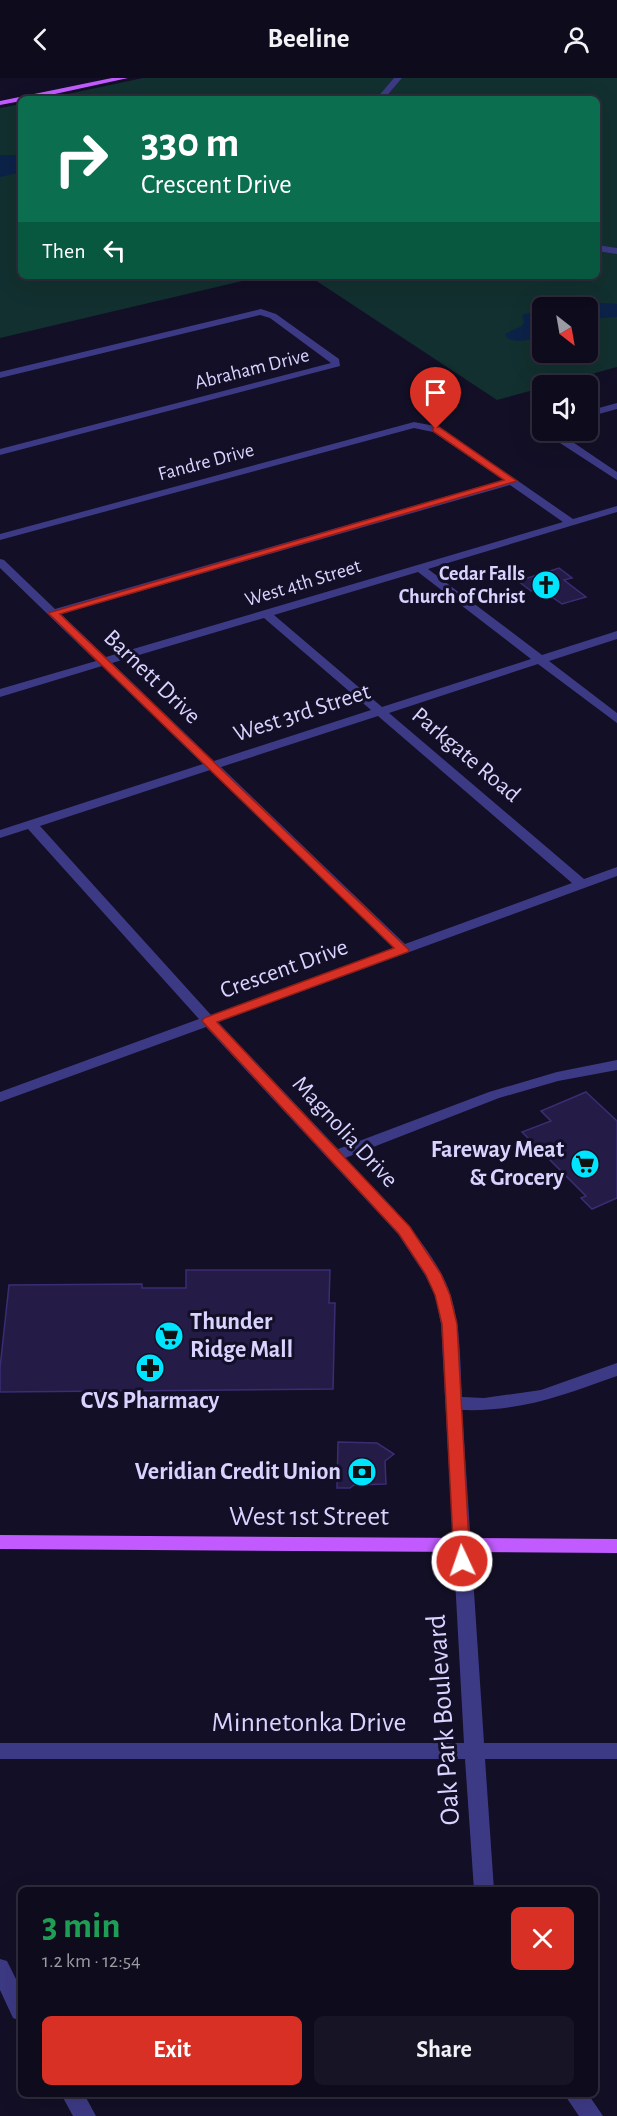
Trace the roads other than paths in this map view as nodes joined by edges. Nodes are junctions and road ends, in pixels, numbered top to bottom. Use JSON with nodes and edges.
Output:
{"nodes":[{"id":1,"x":124,"y":78,"type":"edge"},
{"id":2,"x":398,"y":78,"type":"edge"},
{"id":3,"x":35,"y":96,"type":"edge"},
{"id":4,"x":383,"y":96,"type":"edge"},
{"id":5,"x":18,"y":99,"type":"edge"},
{"id":6,"x":0,"y":103,"type":"edge"},
{"id":7,"x":600,"y":248,"type":"edge"},
{"id":8,"x":617,"y":251,"type":"edge"},
{"id":9,"x":0,"y":375,"type":"edge"},
{"id":10,"x":617,"y":406,"type":"edge"},
{"id":11,"x":598,"y":411,"type":"edge"},
{"id":12,"x":563,"y":441,"type":"edge"},
{"id":13,"x":0,"y":452,"type":"edge"},
{"id":14,"x":617,"y":477,"type":"edge"},
{"id":15,"x":512,"y":481,"type":"junction"},
{"id":16,"x":617,"y":509,"type":"edge"},
{"id":17,"x":572,"y":523,"type":"junction"},
{"id":18,"x":0,"y":537,"type":"edge"},
{"id":19,"x":0,"y":562,"type":"edge"},
{"id":20,"x":420,"y":568,"type":"junction"},
{"id":21,"x":53,"y":613,"type":"junction"},
{"id":22,"x":266,"y":614,"type":"junction"},
{"id":23,"x":617,"y":635,"type":"edge"},
{"id":24,"x":540,"y":660,"type":"junction"},
{"id":25,"x":104,"y":662,"type":"junction"},
{"id":26,"x":0,"y":693,"type":"edge"},
{"id":27,"x":380,"y":711,"type":"junction"},
{"id":28,"x":617,"y":719,"type":"edge"},
{"id":29,"x":212,"y":766,"type":"junction"},
{"id":30,"x":31,"y":824,"type":"junction"},
{"id":31,"x":0,"y":834,"type":"edge"},
{"id":32,"x":617,"y":871,"type":"edge"},
{"id":33,"x":582,"y":884,"type":"junction"},
{"id":34,"x":403,"y":950,"type":"junction"},
{"id":35,"x":208,"y":1021,"type":"junction"},
{"id":36,"x":617,"y":1065,"type":"edge"},
{"id":37,"x":2,"y":1094,"type":"edge"},
{"id":38,"x":335,"y":1156,"type":"junction"},
{"id":39,"x":617,"y":1369,"type":"edge"},
{"id":40,"x":454,"y":1403,"type":"junction"},
{"id":41,"x":0,"y":1542,"type":"edge"},
{"id":42,"x":461,"y":1545,"type":"junction"},
{"id":43,"x":617,"y":1545,"type":"edge"},
{"id":44,"x":0,"y":1751,"type":"edge"},
{"id":45,"x":475,"y":1751,"type":"junction"},
{"id":46,"x":617,"y":1751,"type":"edge"},
{"id":47,"x":484,"y":1887,"type":"edge"},
{"id":48,"x":0,"y":1968,"type":"edge"},
{"id":49,"x":18,"y":2005,"type":"edge"},
{"id":50,"x":74,"y":2097,"type":"edge"},
{"id":51,"x":577,"y":2097,"type":"edge"},
{"id":52,"x":85,"y":2116,"type":"edge"},
{"id":53,"x":592,"y":2116,"type":"edge"}],
"edges":[{"from":1,"to":3,"type":"main road"},
{"from":2,"to":4,"type":"street"},
{"from":5,"to":6,"type":"main road"},
{"from":7,"to":8,"type":"street"},
{"from":9,"to":13,"type":"street","name":"Abraham Drive"},
{"from":10,"to":11,"type":"street"},
{"from":12,"to":14,"type":"street"},
{"from":15,"to":17,"type":"street"},
{"from":15,"to":18,"type":"street","name":"Fandre Drive"},
{"from":15,"to":21,"type":"street"},
{"from":16,"to":17,"type":"street","name":"West 4th Street"},
{"from":17,"to":20,"type":"street","name":"West 4th Street"},
{"from":19,"to":21,"type":"street","name":"Barnett Drive"},
{"from":20,"to":22,"type":"street","name":"West 4th Street"},
{"from":20,"to":24,"type":"street"},
{"from":21,"to":25,"type":"street","name":"Barnett Drive"},
{"from":22,"to":25,"type":"street","name":"West 4th Street"},
{"from":22,"to":27,"type":"street","name":"Parkgate Road"},
{"from":23,"to":24,"type":"street","name":"West 3rd Street"},
{"from":24,"to":27,"type":"street","name":"West 3rd Street"},
{"from":24,"to":28,"type":"street"},
{"from":25,"to":26,"type":"street","name":"West 4th Street"},
{"from":25,"to":29,"type":"street","name":"Barnett Drive"},
{"from":27,"to":29,"type":"street","name":"West 3rd Street"},
{"from":27,"to":33,"type":"street","name":"Parkgate Road"},
{"from":29,"to":30,"type":"street","name":"West 3rd Street"},
{"from":29,"to":34,"type":"street","name":"Barnett Drive"},
{"from":30,"to":31,"type":"street","name":"West 3rd Street"},
{"from":30,"to":35,"type":"street","name":"Magnolia Drive"},
{"from":32,"to":33,"type":"street","name":"Crescent Drive"},
{"from":33,"to":34,"type":"street","name":"Crescent Drive"},
{"from":34,"to":35,"type":"street","name":"Crescent Drive"},
{"from":35,"to":37,"type":"street","name":"Crescent Drive"},
{"from":35,"to":38,"type":"street","name":"Magnolia Drive"},
{"from":36,"to":38,"type":"street"},
{"from":38,"to":40,"type":"street","name":"Magnolia Drive"},
{"from":39,"to":40,"type":"street"},
{"from":40,"to":42,"type":"street","name":"Magnolia Drive"},
{"from":41,"to":42,"type":"main road","name":"West 1st Street"},
{"from":42,"to":43,"type":"main road","name":"West 1st Street"},
{"from":42,"to":45,"type":"street","name":"Oak Park Boulevard"},
{"from":44,"to":45,"type":"street","name":"Minnetonka Drive"},
{"from":45,"to":46,"type":"street","name":"Minnetonka Drive"},
{"from":45,"to":47,"type":"street","name":"Oak Park Boulevard"},
{"from":48,"to":49,"type":"street"},
{"from":50,"to":52,"type":"street"},
{"from":51,"to":53,"type":"street"}]}
